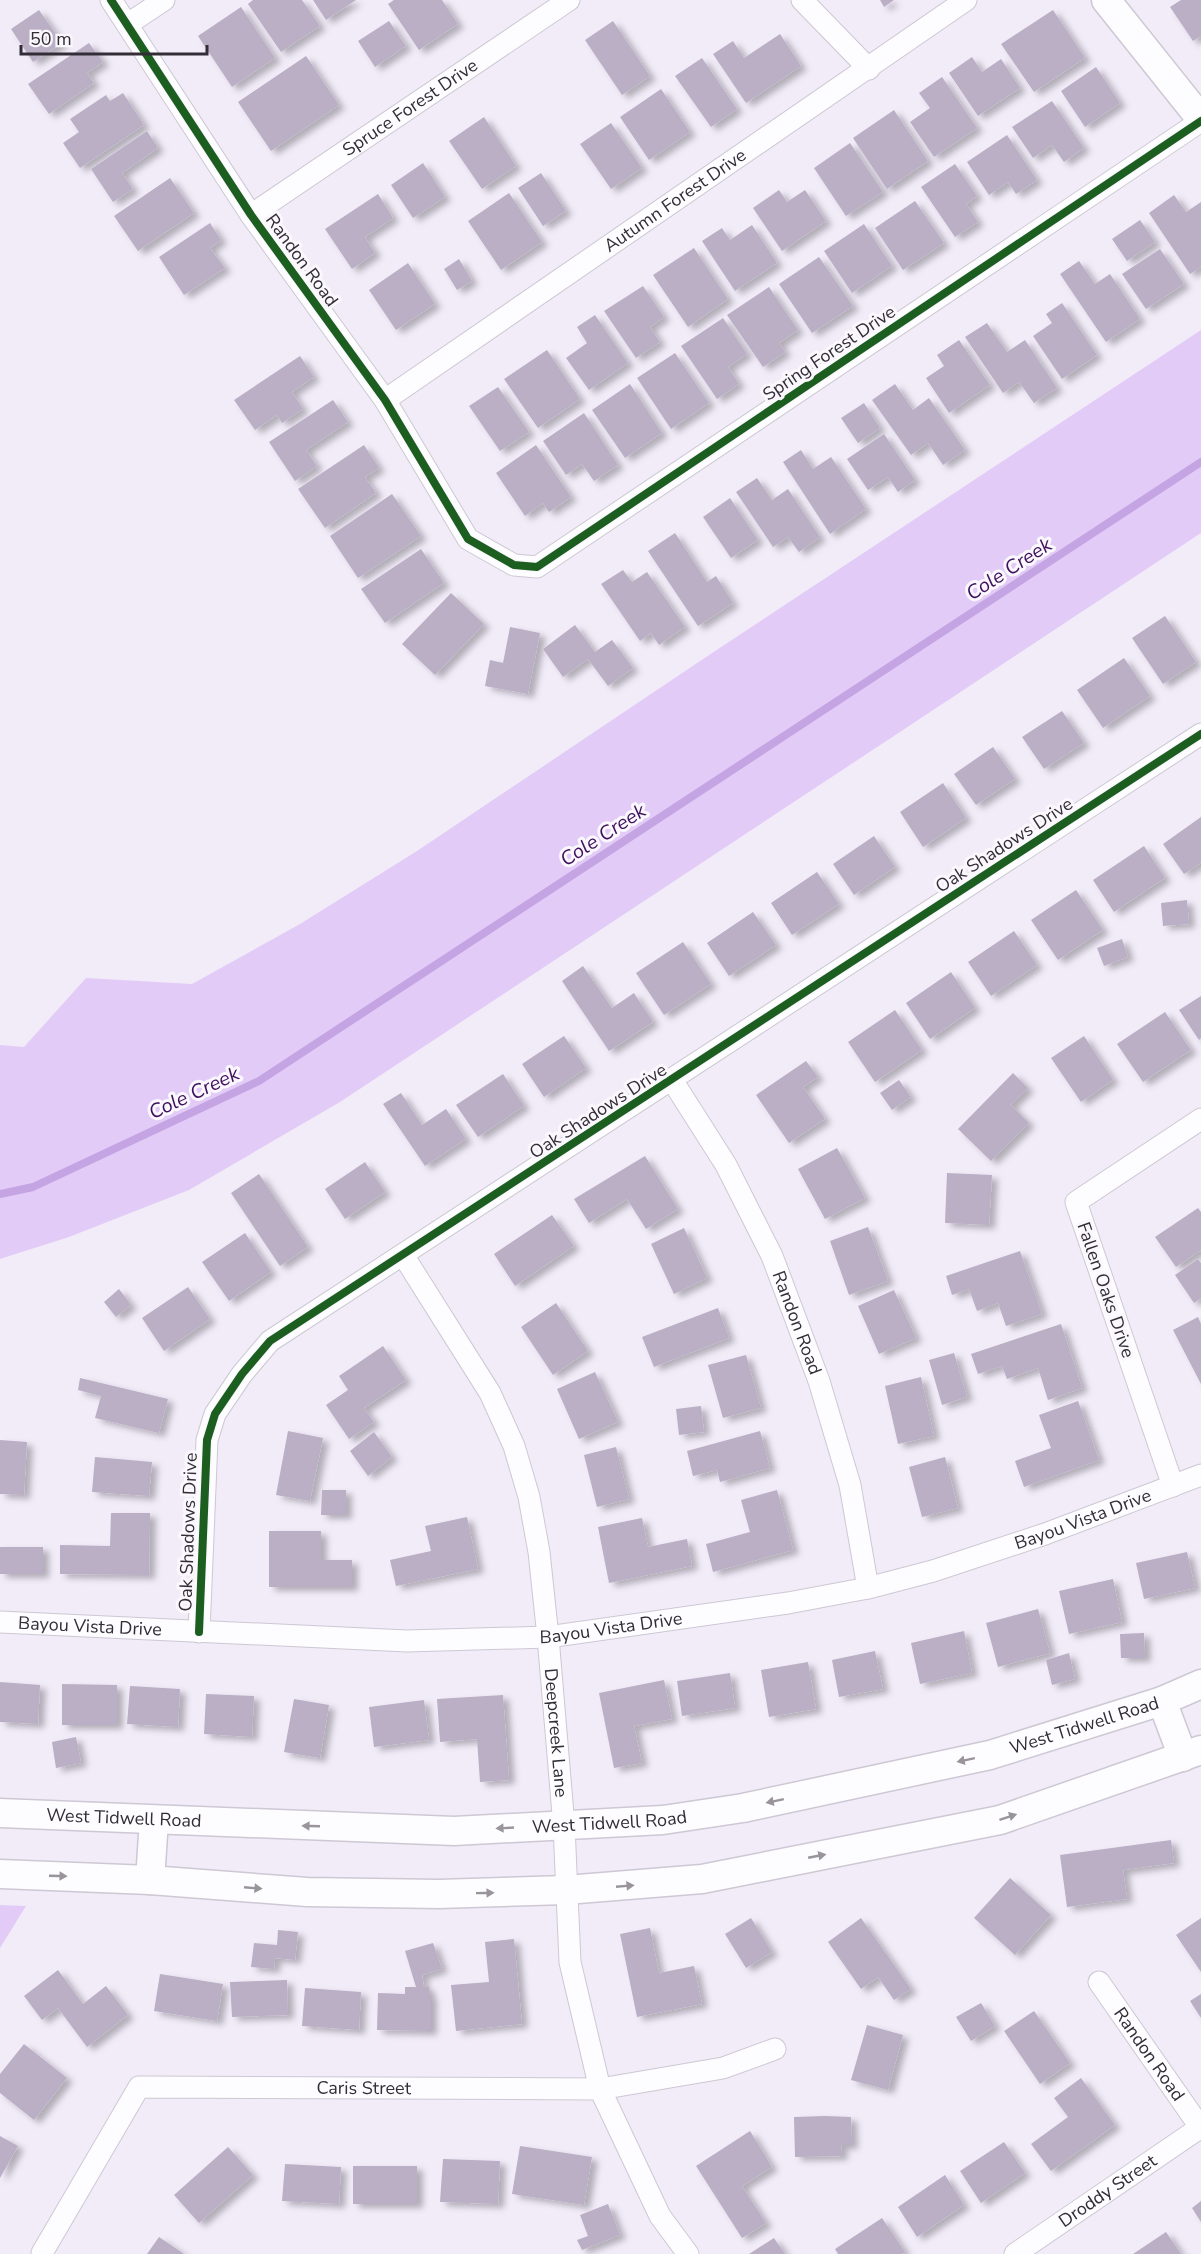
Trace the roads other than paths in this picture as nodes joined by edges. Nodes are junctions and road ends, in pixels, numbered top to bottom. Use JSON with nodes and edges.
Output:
{"nodes":[{"id":1,"x":111,"y":0,"type":"edge"},
{"id":2,"x":164,"y":0,"type":"edge"},
{"id":3,"x":569,"y":0,"type":"edge"},
{"id":4,"x":802,"y":0,"type":"edge"},
{"id":5,"x":966,"y":0,"type":"edge"},
{"id":6,"x":1106,"y":0,"type":"edge"},
{"id":7,"x":128,"y":24,"type":"junction"},
{"id":8,"x":869,"y":69,"type":"junction"},
{"id":9,"x":1201,"y":120,"type":"edge"},
{"id":10,"x":251,"y":215,"type":"junction"},
{"id":11,"x":385,"y":400,"type":"junction"},
{"id":12,"x":468,"y":539,"type":"joint"},
{"id":13,"x":1201,"y":734,"type":"edge"},
{"id":14,"x":672,"y":1080,"type":"junction"},
{"id":15,"x":1201,"y":1119,"type":"edge"},
{"id":16,"x":403,"y":1255,"type":"junction"},
{"id":17,"x":1201,"y":1475,"type":"edge"},
{"id":18,"x":1173,"y":1486,"type":"junction"},
{"id":19,"x":868,"y":1588,"type":"junction"},
{"id":20,"x":0,"y":1623,"type":"edge"},
{"id":21,"x":200,"y":1632,"type":"junction"},
{"id":22,"x":548,"y":1637,"type":"junction"},
{"id":23,"x":1201,"y":1684,"type":"edge"},
{"id":24,"x":1162,"y":1701,"type":"junction"},
{"id":25,"x":1192,"y":1754,"type":"edge"},
{"id":26,"x":0,"y":1813,"type":"edge"},
{"id":27,"x":154,"y":1820,"type":"junction"},
{"id":28,"x":564,"y":1826,"type":"junction"},
{"id":29,"x":0,"y":1874,"type":"edge"},
{"id":30,"x":150,"y":1880,"type":"junction"},
{"id":31,"x":567,"y":1890,"type":"junction"},
{"id":32,"x":1099,"y":1982,"type":"dead end"},
{"id":33,"x":776,"y":2049,"type":"dead end"},
{"id":34,"x":600,"y":2089,"type":"junction"},
{"id":35,"x":1201,"y":2127,"type":"edge"},
{"id":36,"x":42,"y":2253,"type":"edge"},
{"id":37,"x":688,"y":2254,"type":"edge"},
{"id":38,"x":1015,"y":2254,"type":"edge"}],
"edges":[{"from":1,"to":7,"type":"street","name":"Randon Road"},
{"from":2,"to":7,"type":"street"},
{"from":3,"to":10,"type":"street","name":"Spruce Forest Drive"},
{"from":4,"to":8,"type":"street"},
{"from":5,"to":8,"type":"street","name":"Autumn Forest Drive"},
{"from":6,"to":9,"type":"main road"},
{"from":7,"to":10,"type":"street","name":"Randon Road"},
{"from":8,"to":11,"type":"street","name":"Autumn Forest Drive"},
{"from":9,"to":12,"type":"street","name":"Spring Forest Drive"},
{"from":10,"to":11,"type":"street","name":"Randon Road"},
{"from":11,"to":12,"type":"street","name":"Randon Road"},
{"from":13,"to":14,"type":"street","name":"Oak Shadows Drive"},
{"from":14,"to":16,"type":"street","name":"Oak Shadows Drive"},
{"from":14,"to":19,"type":"street","name":"Randon Road"},
{"from":15,"to":18,"type":"street","name":"Fallen Oaks Drive"},
{"from":16,"to":21,"type":"street","name":"Oak Shadows Drive"},
{"from":16,"to":22,"type":"street","name":"Deepcreek Lane"},
{"from":17,"to":18,"type":"street","name":"Bayou Vista Drive"},
{"from":18,"to":19,"type":"street","name":"Bayou Vista Drive"},
{"from":19,"to":22,"type":"street","name":"Bayou Vista Drive"},
{"from":20,"to":21,"type":"street","name":"Bayou Vista Drive"},
{"from":21,"to":22,"type":"street","name":"Bayou Vista Drive"},
{"from":22,"to":28,"type":"street","name":"Deepcreek Lane"},
{"from":23,"to":24,"type":"main road","name":"West Tidwell Road"},
{"from":24,"to":25,"type":"main road"},
{"from":24,"to":28,"type":"main road","name":"West Tidwell Road","one_way":true},
{"from":31,"to":25,"type":"main road","one_way":true},
{"from":26,"to":27,"type":"main road","name":"West Tidwell Road"},
{"from":28,"to":27,"type":"main road","name":"West Tidwell Road","one_way":true},
{"from":27,"to":30,"type":"main road"},
{"from":28,"to":31,"type":"street","name":"Deepcreek Lane"},
{"from":29,"to":30,"type":"main road","one_way":true},
{"from":30,"to":31,"type":"main road","one_way":true},
{"from":31,"to":34,"type":"street","name":"Deepcreek Lane"},
{"from":32,"to":35,"type":"street","name":"Randon Road"},
{"from":33,"to":34,"type":"street","name":"Caris Street"},
{"from":34,"to":36,"type":"street","name":"Caris Street"},
{"from":34,"to":37,"type":"street","name":"Deepcreek Lane"},
{"from":35,"to":38,"type":"street","name":"Droddy Street"}]}
